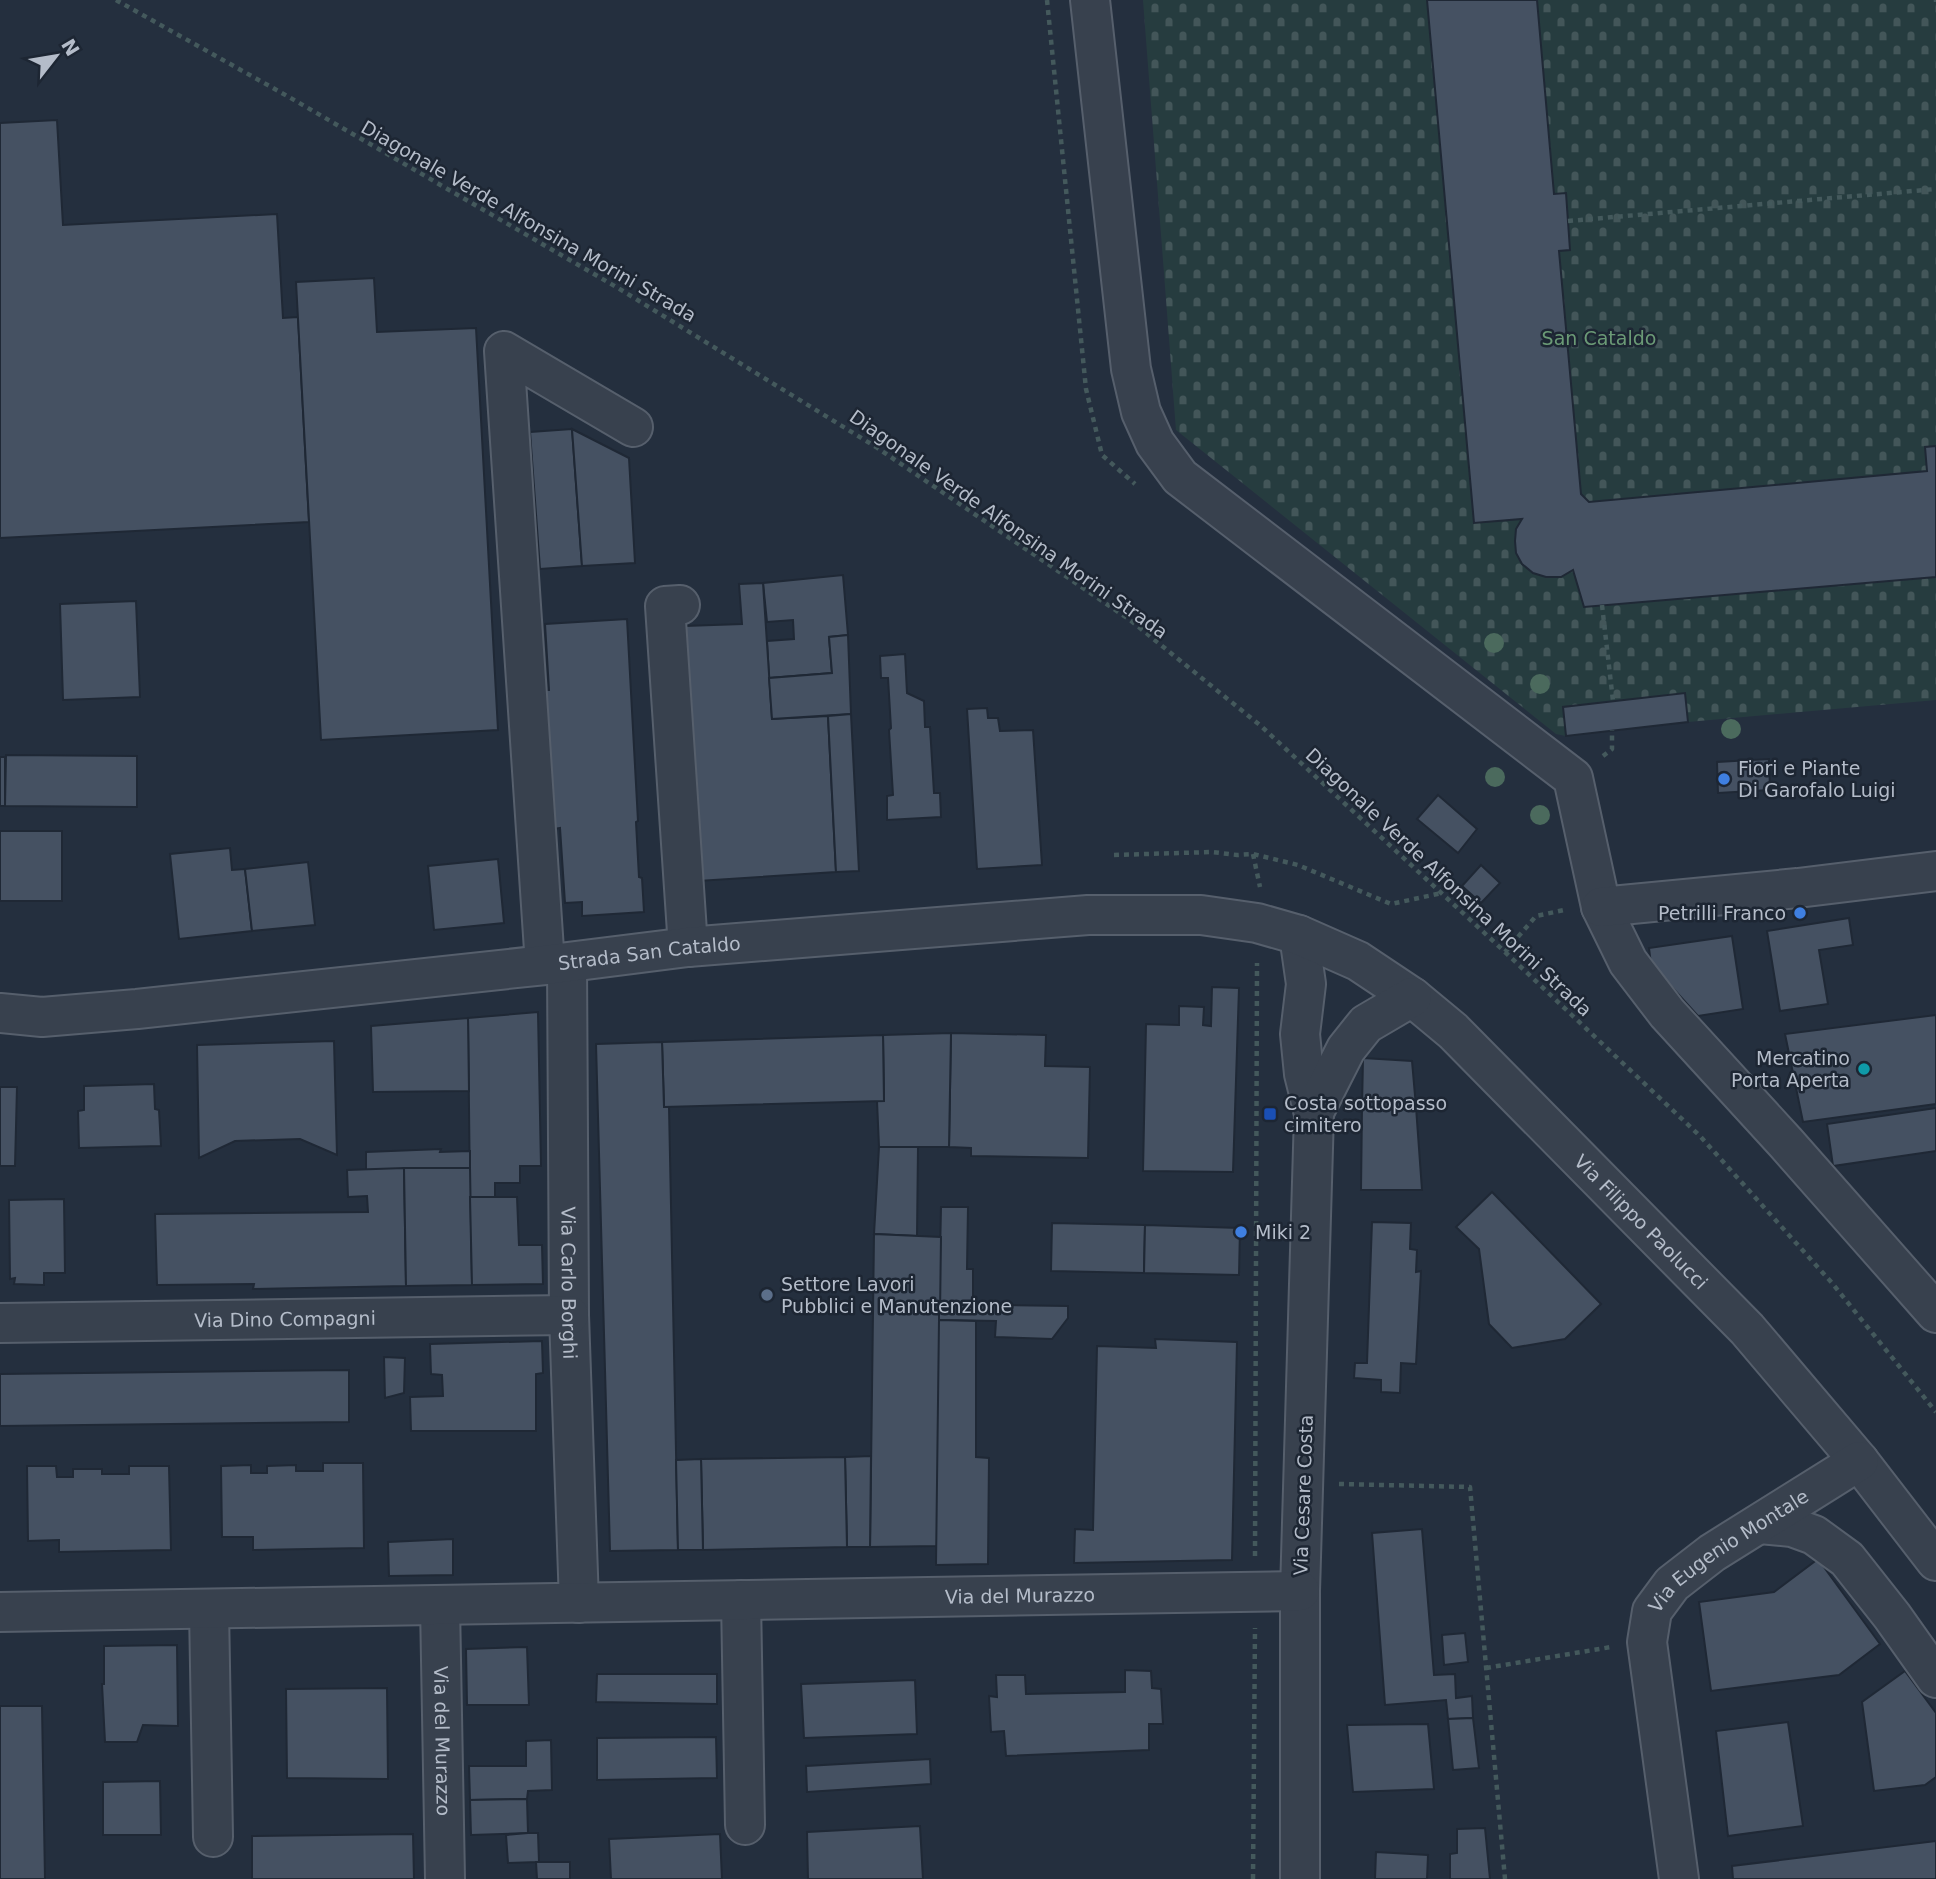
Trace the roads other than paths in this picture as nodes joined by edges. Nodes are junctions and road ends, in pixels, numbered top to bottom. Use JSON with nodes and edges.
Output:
{"nodes":[{"id":1,"x":1090,"y":0,"type":"edge"},
{"id":2,"x":633,"y":427,"type":"dead end"},
{"id":3,"x":680,"y":605,"type":"dead end"},
{"id":4,"x":1936,"y":871,"type":"edge"},
{"id":5,"x":1601,"y":907,"type":"junction"},
{"id":6,"x":1299,"y":934,"type":"junction"},
{"id":7,"x":688,"y":947,"type":"junction"},
{"id":8,"x":556,"y":964,"type":"junction"},
{"id":9,"x":1412,"y":997,"type":"junction"},
{"id":10,"x":0,"y":1013,"type":"edge"},
{"id":11,"x":1314,"y":1111,"type":"junction"},
{"id":12,"x":1936,"y":1314,"type":"edge"},
{"id":13,"x":569,"y":1315,"type":"junction"},
{"id":14,"x":0,"y":1323,"type":"edge"},
{"id":15,"x":1859,"y":1461,"type":"junction"},
{"id":16,"x":1760,"y":1524,"type":"junction"},
{"id":17,"x":1936,"y":1560,"type":"edge"},
{"id":18,"x":1300,"y":1591,"type":"junction"},
{"id":19,"x":741,"y":1600,"type":"junction"},
{"id":20,"x":579,"y":1603,"type":"junction"},
{"id":21,"x":440,"y":1605,"type":"junction"},
{"id":22,"x":209,"y":1609,"type":"junction"},
{"id":23,"x":0,"y":1612,"type":"edge"},
{"id":24,"x":1936,"y":1678,"type":"edge"},
{"id":25,"x":745,"y":1825,"type":"dead end"},
{"id":26,"x":213,"y":1837,"type":"dead end"},
{"id":27,"x":445,"y":1879,"type":"edge"},
{"id":28,"x":1300,"y":1879,"type":"edge"},
{"id":29,"x":1679,"y":1879,"type":"edge"}],
"edges":[{"from":1,"to":5,"type":"street"},
{"from":2,"to":8,"type":"street","name":"Via Carlo Borghi"},
{"from":3,"to":7,"type":"street"},
{"from":4,"to":5,"type":"street"},
{"from":5,"to":12,"type":"street"},
{"from":6,"to":7,"type":"street","name":"Strada San Cataldo"},
{"from":6,"to":9,"type":"street","name":"Via Filippo Paolucci"},
{"from":6,"to":11,"type":"street","name":"Via Cesare Costa"},
{"from":7,"to":8,"type":"street","name":"Strada San Cataldo"},
{"from":8,"to":10,"type":"street","name":"Strada San Cataldo"},
{"from":8,"to":13,"type":"street","name":"Via Carlo Borghi"},
{"from":9,"to":11,"type":"street","name":"Via Cesare Costa"},
{"from":9,"to":15,"type":"street","name":"Via Filippo Paolucci"},
{"from":11,"to":18,"type":"street","name":"Via Cesare Costa"},
{"from":13,"to":14,"type":"street","name":"Via Dino Compagni"},
{"from":13,"to":20,"type":"street","name":"Via Carlo Borghi"},
{"from":15,"to":16,"type":"street","name":"Via Eugenio Montale"},
{"from":15,"to":17,"type":"street","name":"Via Filippo Paolucci"},
{"from":16,"to":24,"type":"street"},
{"from":16,"to":29,"type":"street","name":"Via Eugenio Montale"},
{"from":18,"to":19,"type":"street","name":"Via del Murazzo"},
{"from":18,"to":28,"type":"street","name":"Via Cesare Costa"},
{"from":19,"to":20,"type":"street","name":"Via del Murazzo"},
{"from":19,"to":25,"type":"street"},
{"from":20,"to":21,"type":"street","name":"Via del Murazzo"},
{"from":21,"to":22,"type":"street","name":"Via del Murazzo"},
{"from":21,"to":27,"type":"street","name":"Via del Murazzo"},
{"from":22,"to":23,"type":"street","name":"Via del Murazzo"},
{"from":22,"to":26,"type":"street"}]}
